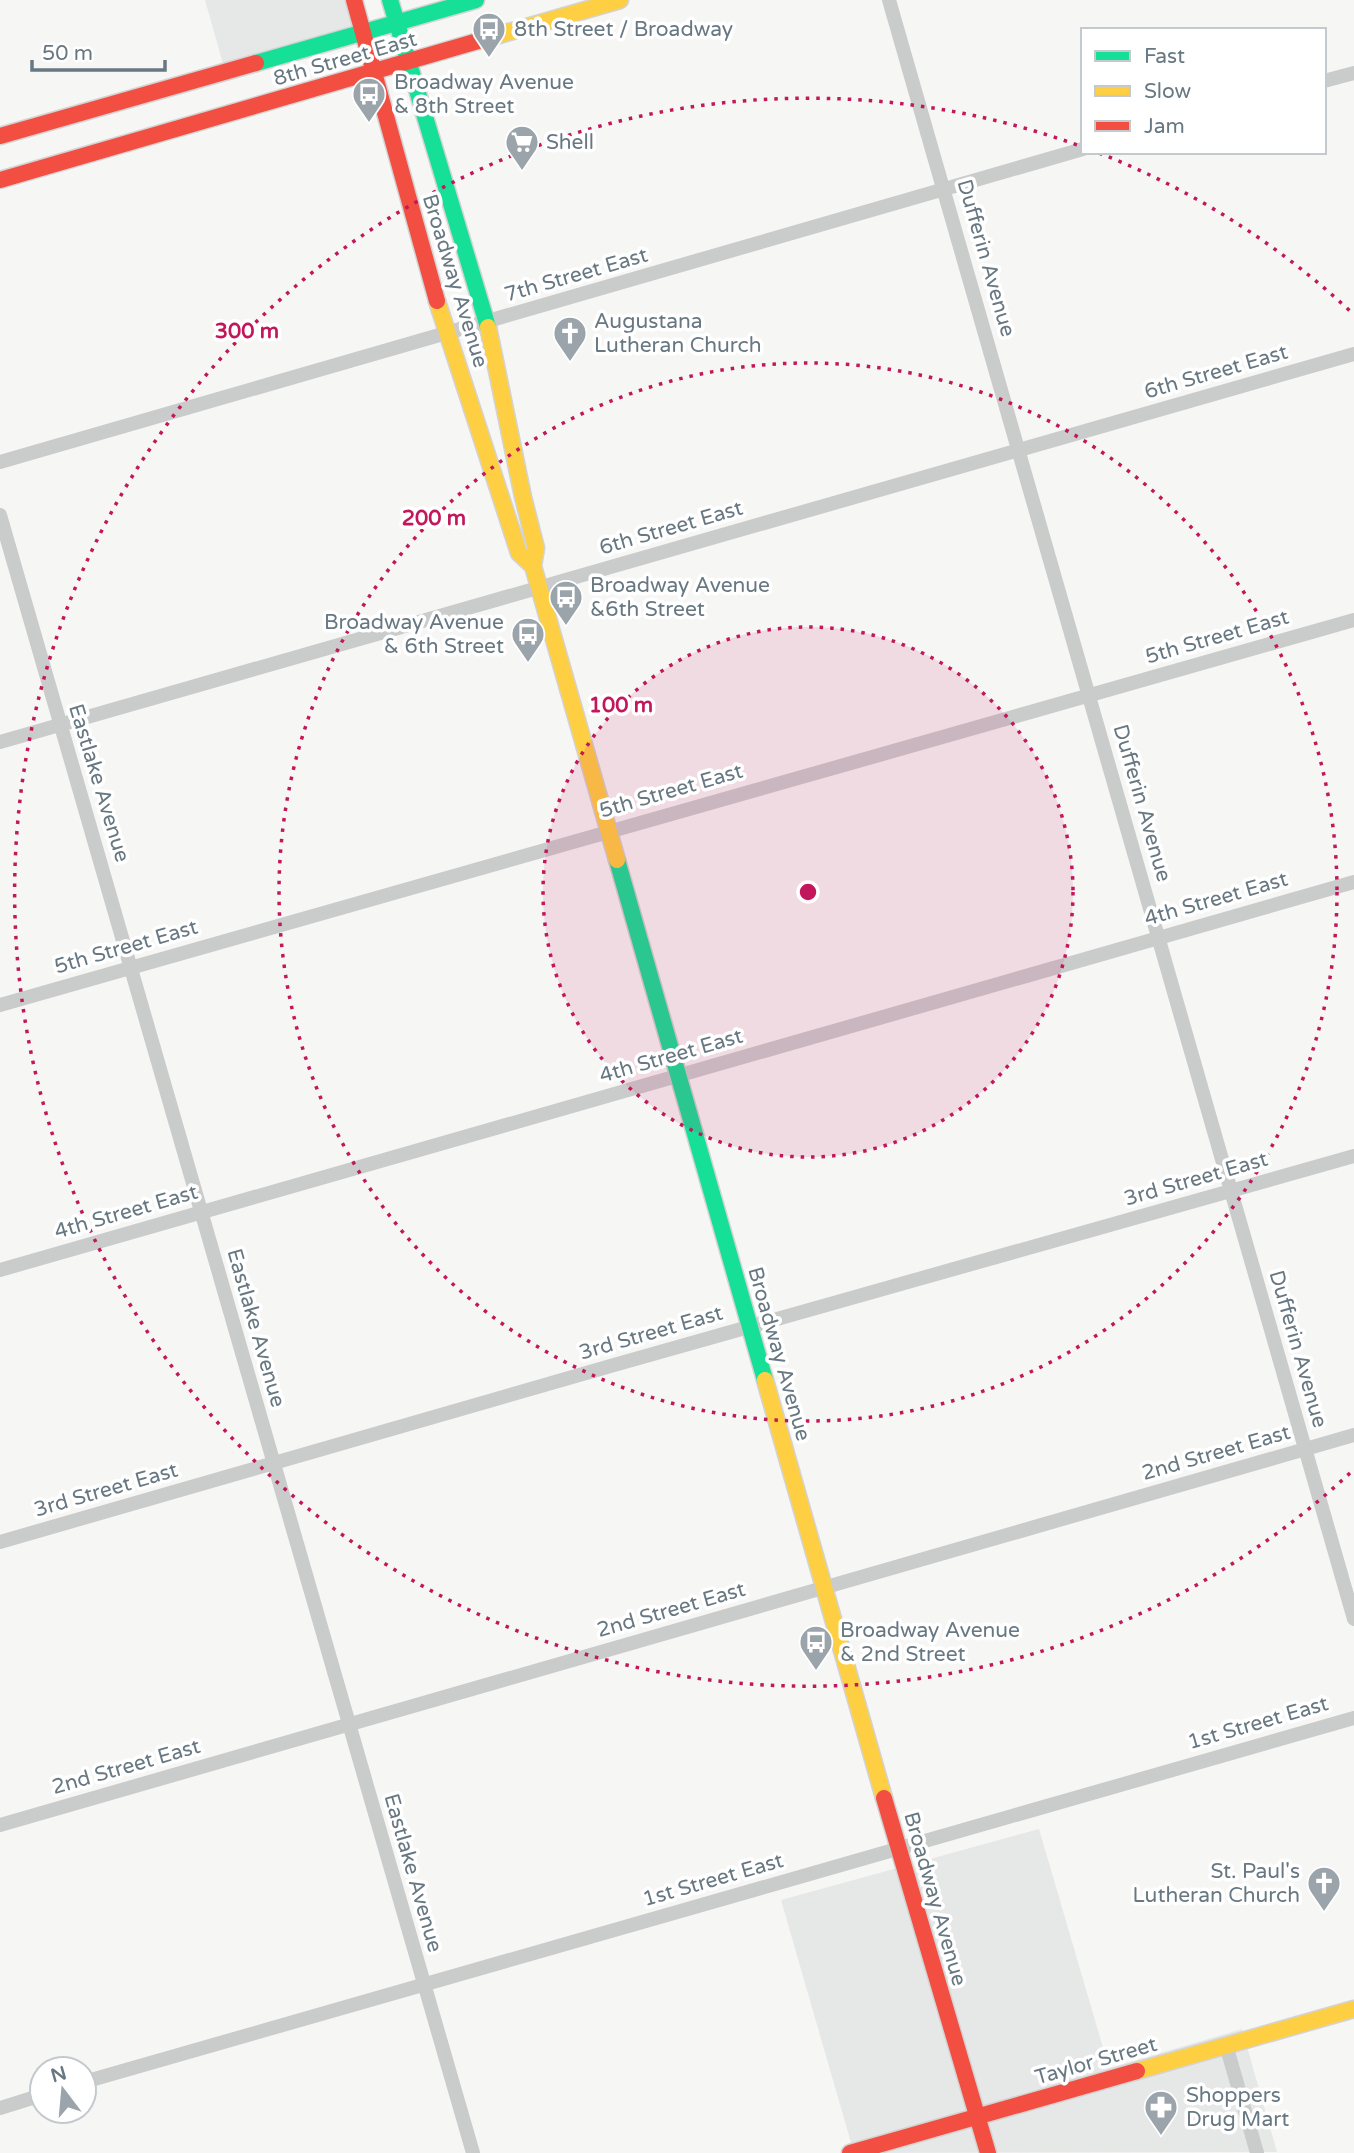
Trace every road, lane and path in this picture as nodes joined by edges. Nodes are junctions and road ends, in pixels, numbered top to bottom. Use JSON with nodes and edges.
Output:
{"nodes":[{"id":1,"x":354,"y":0,"type":"edge"},
{"id":2,"x":390,"y":0,"type":"edge"},
{"id":3,"x":476,"y":0,"type":"edge"},
{"id":4,"x":620,"y":0,"type":"edge"},
{"id":5,"x":889,"y":0,"type":"edge"},
{"id":6,"x":397,"y":22,"type":"junction"},
{"id":7,"x":363,"y":32,"type":"junction"},
{"id":8,"x":409,"y":62,"type":"junction"},
{"id":9,"x":373,"y":73,"type":"junction"},
{"id":10,"x":1354,"y":73,"type":"edge"},
{"id":11,"x":1326,"y":80,"type":"edge"},
{"id":12,"x":0,"y":136,"type":"edge"},
{"id":13,"x":1081,"y":150,"type":"edge"},
{"id":14,"x":0,"y":180,"type":"edge"},
{"id":15,"x":945,"y":188,"type":"junction"},
{"id":16,"x":487,"y":322,"type":"junction"},
{"id":17,"x":447,"y":334,"type":"junction"},
{"id":18,"x":1354,"y":354,"type":"edge"},
{"id":19,"x":1020,"y":450,"type":"junction"},
{"id":20,"x":0,"y":462,"type":"edge"},
{"id":21,"x":0,"y":515,"type":"edge"},
{"id":22,"x":533,"y":566,"type":"junction"},
{"id":23,"x":539,"y":588,"type":"junction"},
{"id":24,"x":1354,"y":620,"type":"edge"},
{"id":25,"x":1089,"y":695,"type":"junction"},
{"id":26,"x":60,"y":724,"type":"junction"},
{"id":27,"x":0,"y":742,"type":"edge"},
{"id":28,"x":608,"y":831,"type":"junction"},
{"id":29,"x":1354,"y":882,"type":"edge"},
{"id":30,"x":1159,"y":938,"type":"junction"},
{"id":31,"x":132,"y":968,"type":"junction"},
{"id":32,"x":0,"y":1005,"type":"edge"},
{"id":33,"x":678,"y":1076,"type":"junction"},
{"id":34,"x":1354,"y":1156,"type":"edge"},
{"id":35,"x":1231,"y":1191,"type":"junction"},
{"id":36,"x":200,"y":1213,"type":"junction"},
{"id":37,"x":0,"y":1270,"type":"edge"},
{"id":38,"x":750,"y":1327,"type":"junction"},
{"id":39,"x":1354,"y":1435,"type":"edge"},
{"id":40,"x":1305,"y":1449,"type":"junction"},
{"id":41,"x":273,"y":1464,"type":"junction"},
{"id":42,"x":0,"y":1542,"type":"edge"},
{"id":43,"x":824,"y":1589,"type":"junction"},
{"id":44,"x":1354,"y":1619,"type":"edge"},
{"id":45,"x":1354,"y":1718,"type":"edge"},
{"id":46,"x":348,"y":1725,"type":"junction"},
{"id":47,"x":0,"y":1825,"type":"edge"},
{"id":48,"x":898,"y":1849,"type":"junction"},
{"id":49,"x":424,"y":1985,"type":"junction"},
{"id":50,"x":1354,"y":2008,"type":"edge"},
{"id":51,"x":1226,"y":2045,"type":"junction"},
{"id":52,"x":98,"y":2078,"type":"edge"},
{"id":53,"x":28,"y":2099,"type":"edge"},
{"id":54,"x":0,"y":2108,"type":"edge"},
{"id":55,"x":977,"y":2117,"type":"junction"},
{"id":56,"x":473,"y":2153,"type":"edge"},
{"id":57,"x":850,"y":2153,"type":"edge"},
{"id":58,"x":988,"y":2153,"type":"edge"},
{"id":59,"x":1257,"y":2153,"type":"edge"}],
"edges":[{"from":1,"to":7,"type":"main road","name":"Broadway Avenue"},
{"from":2,"to":6,"type":"main road","name":"Broadway Avenue"},
{"from":3,"to":6,"type":"main road","name":"8th Street East"},
{"from":4,"to":8,"type":"main road","name":"8th Street East"},
{"from":5,"to":15,"type":"street","name":"Dufferin Avenue"},
{"from":6,"to":7,"type":"main road","name":"8th Street East"},
{"from":6,"to":8,"type":"main road","name":"Broadway Avenue"},
{"from":7,"to":9,"type":"main road","name":"Broadway Avenue"},
{"from":7,"to":12,"type":"main road","name":"8th Street East"},
{"from":8,"to":9,"type":"main road","name":"8th Street East"},
{"from":8,"to":16,"type":"main road","name":"Broadway Avenue"},
{"from":9,"to":14,"type":"main road","name":"8th Street East"},
{"from":9,"to":17,"type":"main road","name":"Broadway Avenue"},
{"from":10,"to":11,"type":"street"},
{"from":13,"to":15,"type":"street","name":"7th Street East"},
{"from":15,"to":16,"type":"street","name":"7th Street East"},
{"from":15,"to":19,"type":"street","name":"Dufferin Avenue"},
{"from":16,"to":17,"type":"street","name":"7th Street East"},
{"from":16,"to":22,"type":"main road","name":"Broadway Avenue"},
{"from":17,"to":20,"type":"street","name":"7th Street East"},
{"from":17,"to":22,"type":"main road","name":"Broadway Avenue"},
{"from":18,"to":19,"type":"street","name":"6th Street East"},
{"from":19,"to":23,"type":"street","name":"6th Street East"},
{"from":19,"to":25,"type":"street","name":"Dufferin Avenue"},
{"from":21,"to":26,"type":"street","name":"Eastlake Avenue"},
{"from":22,"to":23,"type":"main road","name":"Broadway Avenue"},
{"from":23,"to":26,"type":"street","name":"6th Street East"},
{"from":23,"to":28,"type":"main road","name":"Broadway Avenue"},
{"from":24,"to":25,"type":"street","name":"5th Street East"},
{"from":25,"to":28,"type":"street","name":"5th Street East"},
{"from":25,"to":30,"type":"street","name":"Dufferin Avenue"},
{"from":26,"to":27,"type":"street","name":"6th Street East"},
{"from":26,"to":31,"type":"street","name":"Eastlake Avenue"},
{"from":28,"to":31,"type":"street","name":"5th Street East"},
{"from":28,"to":33,"type":"main road","name":"Broadway Avenue"},
{"from":29,"to":30,"type":"street","name":"4th Street East"},
{"from":30,"to":33,"type":"street","name":"4th Street East"},
{"from":30,"to":35,"type":"street","name":"Dufferin Avenue"},
{"from":31,"to":32,"type":"street","name":"5th Street East"},
{"from":31,"to":36,"type":"street","name":"Eastlake Avenue"},
{"from":33,"to":36,"type":"street","name":"4th Street East"},
{"from":33,"to":38,"type":"main road","name":"Broadway Avenue"},
{"from":34,"to":35,"type":"street","name":"3rd Street East"},
{"from":35,"to":38,"type":"street","name":"3rd Street East"},
{"from":35,"to":40,"type":"street","name":"Dufferin Avenue"},
{"from":36,"to":37,"type":"street","name":"4th Street East"},
{"from":36,"to":41,"type":"street","name":"Eastlake Avenue"},
{"from":38,"to":41,"type":"street","name":"3rd Street East"},
{"from":38,"to":43,"type":"main road","name":"Broadway Avenue"},
{"from":39,"to":40,"type":"street","name":"2nd Street East"},
{"from":40,"to":43,"type":"street","name":"2nd Street East"},
{"from":40,"to":44,"type":"street","name":"Dufferin Avenue"},
{"from":41,"to":42,"type":"street","name":"3rd Street East"},
{"from":41,"to":46,"type":"street","name":"Eastlake Avenue"},
{"from":43,"to":46,"type":"street","name":"2nd Street East"},
{"from":43,"to":48,"type":"main road","name":"Broadway Avenue"},
{"from":45,"to":48,"type":"street","name":"1st Street East"},
{"from":46,"to":47,"type":"street","name":"2nd Street East"},
{"from":46,"to":49,"type":"street","name":"Eastlake Avenue"},
{"from":48,"to":49,"type":"street","name":"1st Street East"},
{"from":48,"to":55,"type":"main road","name":"Broadway Avenue"},
{"from":49,"to":52,"type":"street","name":"1st Street East"},
{"from":49,"to":56,"type":"street","name":"Eastlake Avenue"},
{"from":50,"to":51,"type":"main road","name":"Taylor Street"},
{"from":51,"to":55,"type":"main road","name":"Taylor Street"},
{"from":51,"to":59,"type":"street"},
{"from":53,"to":54,"type":"street"},
{"from":55,"to":57,"type":"main road","name":"Taylor Street"},
{"from":55,"to":58,"type":"main road","name":"Broadway Avenue"}]}
